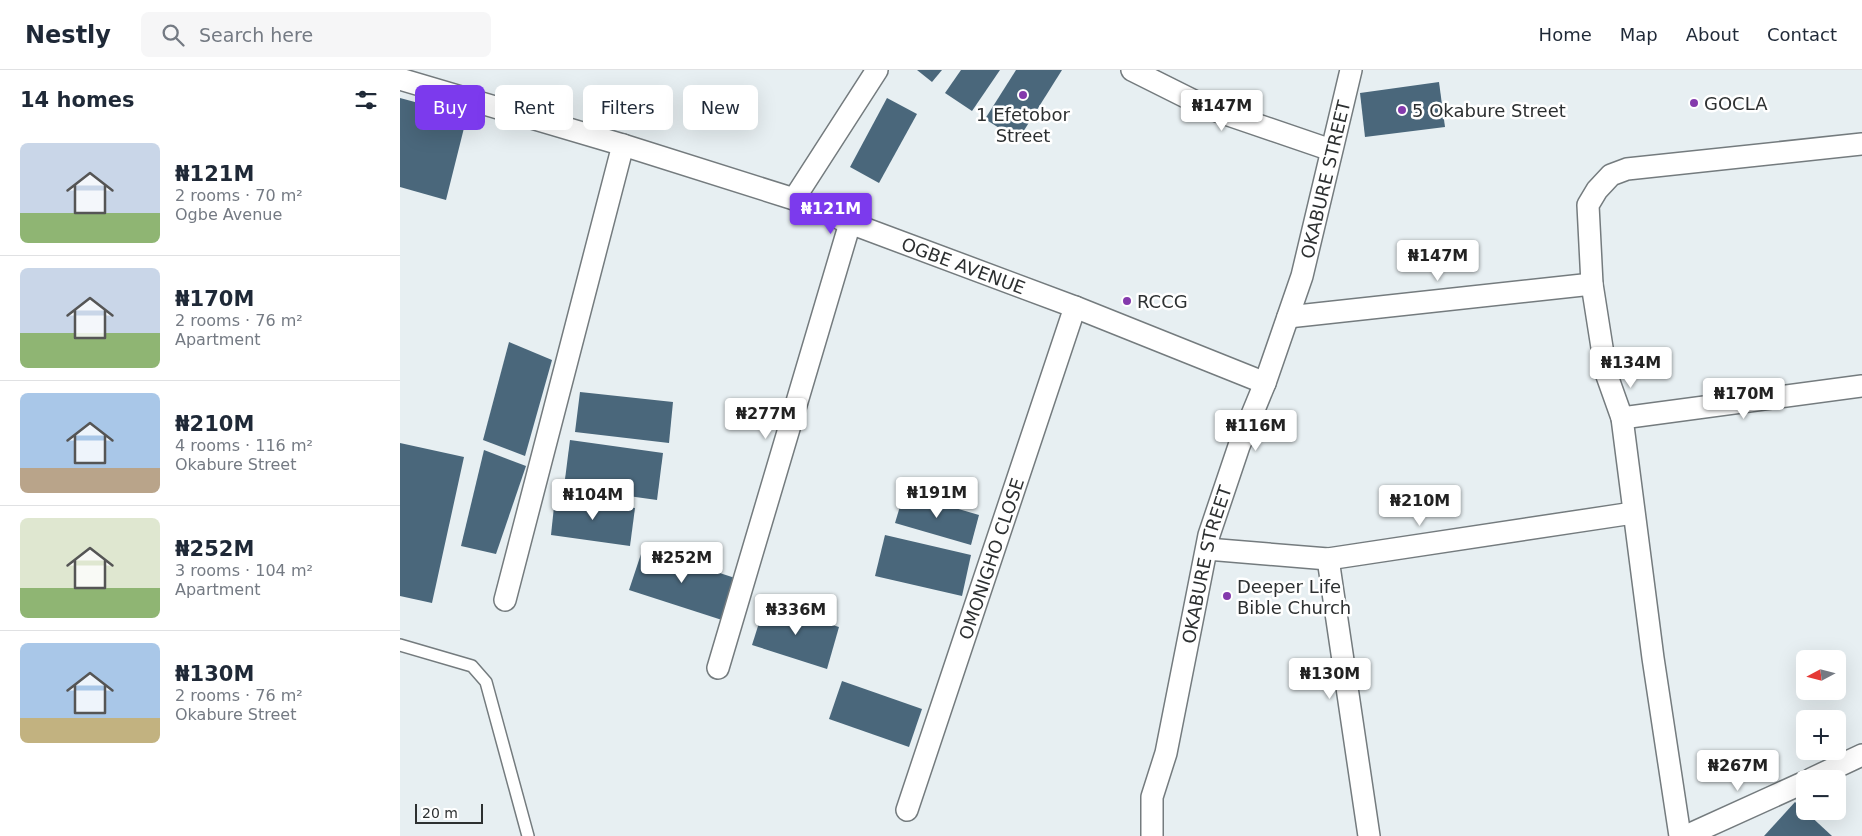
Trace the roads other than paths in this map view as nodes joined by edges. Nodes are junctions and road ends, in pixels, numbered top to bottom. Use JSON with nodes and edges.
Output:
{"nodes":[{"id":1,"x":877,"y":70,"type":"edge"},
{"id":2,"x":1132,"y":70,"type":"edge"},
{"id":3,"x":1352,"y":70,"type":"edge"},
{"id":4,"x":400,"y":79,"type":"edge"},
{"id":5,"x":1862,"y":144,"type":"edge"},
{"id":6,"x":623,"y":145,"type":"junction"},
{"id":7,"x":1331,"y":150,"type":"junction"},
{"id":8,"x":794,"y":199,"type":"junction"},
{"id":9,"x":850,"y":223,"type":"junction"},
{"id":10,"x":1592,"y":284,"type":"junction"},
{"id":11,"x":1075,"y":307,"type":"junction"},
{"id":12,"x":1288,"y":317,"type":"junction"},
{"id":13,"x":1265,"y":383,"type":"junction"},
{"id":14,"x":1862,"y":386,"type":"edge"},
{"id":15,"x":1622,"y":418,"type":"junction"},
{"id":16,"x":1633,"y":513,"type":"junction"},
{"id":17,"x":1207,"y":550,"type":"junction"},
{"id":18,"x":1328,"y":559,"type":"junction"},
{"id":19,"x":505,"y":600,"type":"dead end"},
{"id":20,"x":400,"y":645,"type":"edge"},
{"id":21,"x":718,"y":668,"type":"dead end"},
{"id":22,"x":1862,"y":756,"type":"edge"},
{"id":23,"x":1831,"y":770,"type":"edge"},
{"id":24,"x":1796,"y":786,"type":"edge"},
{"id":25,"x":907,"y":810,"type":"dead end"},
{"id":26,"x":528,"y":836,"type":"edge"},
{"id":27,"x":1152,"y":836,"type":"edge"},
{"id":28,"x":1369,"y":836,"type":"edge"},
{"id":29,"x":1680,"y":836,"type":"edge"},
{"id":30,"x":1686,"y":836,"type":"edge"}],
"edges":[{"from":1,"to":8,"type":"street"},
{"from":2,"to":7,"type":"street"},
{"from":3,"to":7,"type":"street","name":"OKABURE STREET"},
{"from":4,"to":6,"type":"street","name":"OGBE AVENUE"},
{"from":5,"to":10,"type":"street"},
{"from":6,"to":8,"type":"street","name":"OGBE AVENUE"},
{"from":6,"to":19,"type":"street"},
{"from":7,"to":12,"type":"street","name":"OKABURE STREET"},
{"from":8,"to":9,"type":"street","name":"OGBE AVENUE"},
{"from":9,"to":11,"type":"street","name":"OGBE AVENUE"},
{"from":9,"to":21,"type":"street"},
{"from":10,"to":12,"type":"street"},
{"from":10,"to":15,"type":"street"},
{"from":11,"to":13,"type":"street","name":"OGBE AVENUE"},
{"from":11,"to":25,"type":"street","name":"OMONIGHO CLOSE"},
{"from":12,"to":13,"type":"street","name":"OKABURE STREET"},
{"from":13,"to":17,"type":"street","name":"OKABURE STREET"},
{"from":14,"to":15,"type":"street"},
{"from":15,"to":16,"type":"street"},
{"from":16,"to":18,"type":"street"},
{"from":16,"to":29,"type":"street"},
{"from":17,"to":18,"type":"street"},
{"from":17,"to":27,"type":"street","name":"OKABURE STREET"},
{"from":18,"to":28,"type":"street"},
{"from":20,"to":26,"type":"lane"},
{"from":22,"to":23,"type":"street"},
{"from":24,"to":30,"type":"street"}]}
